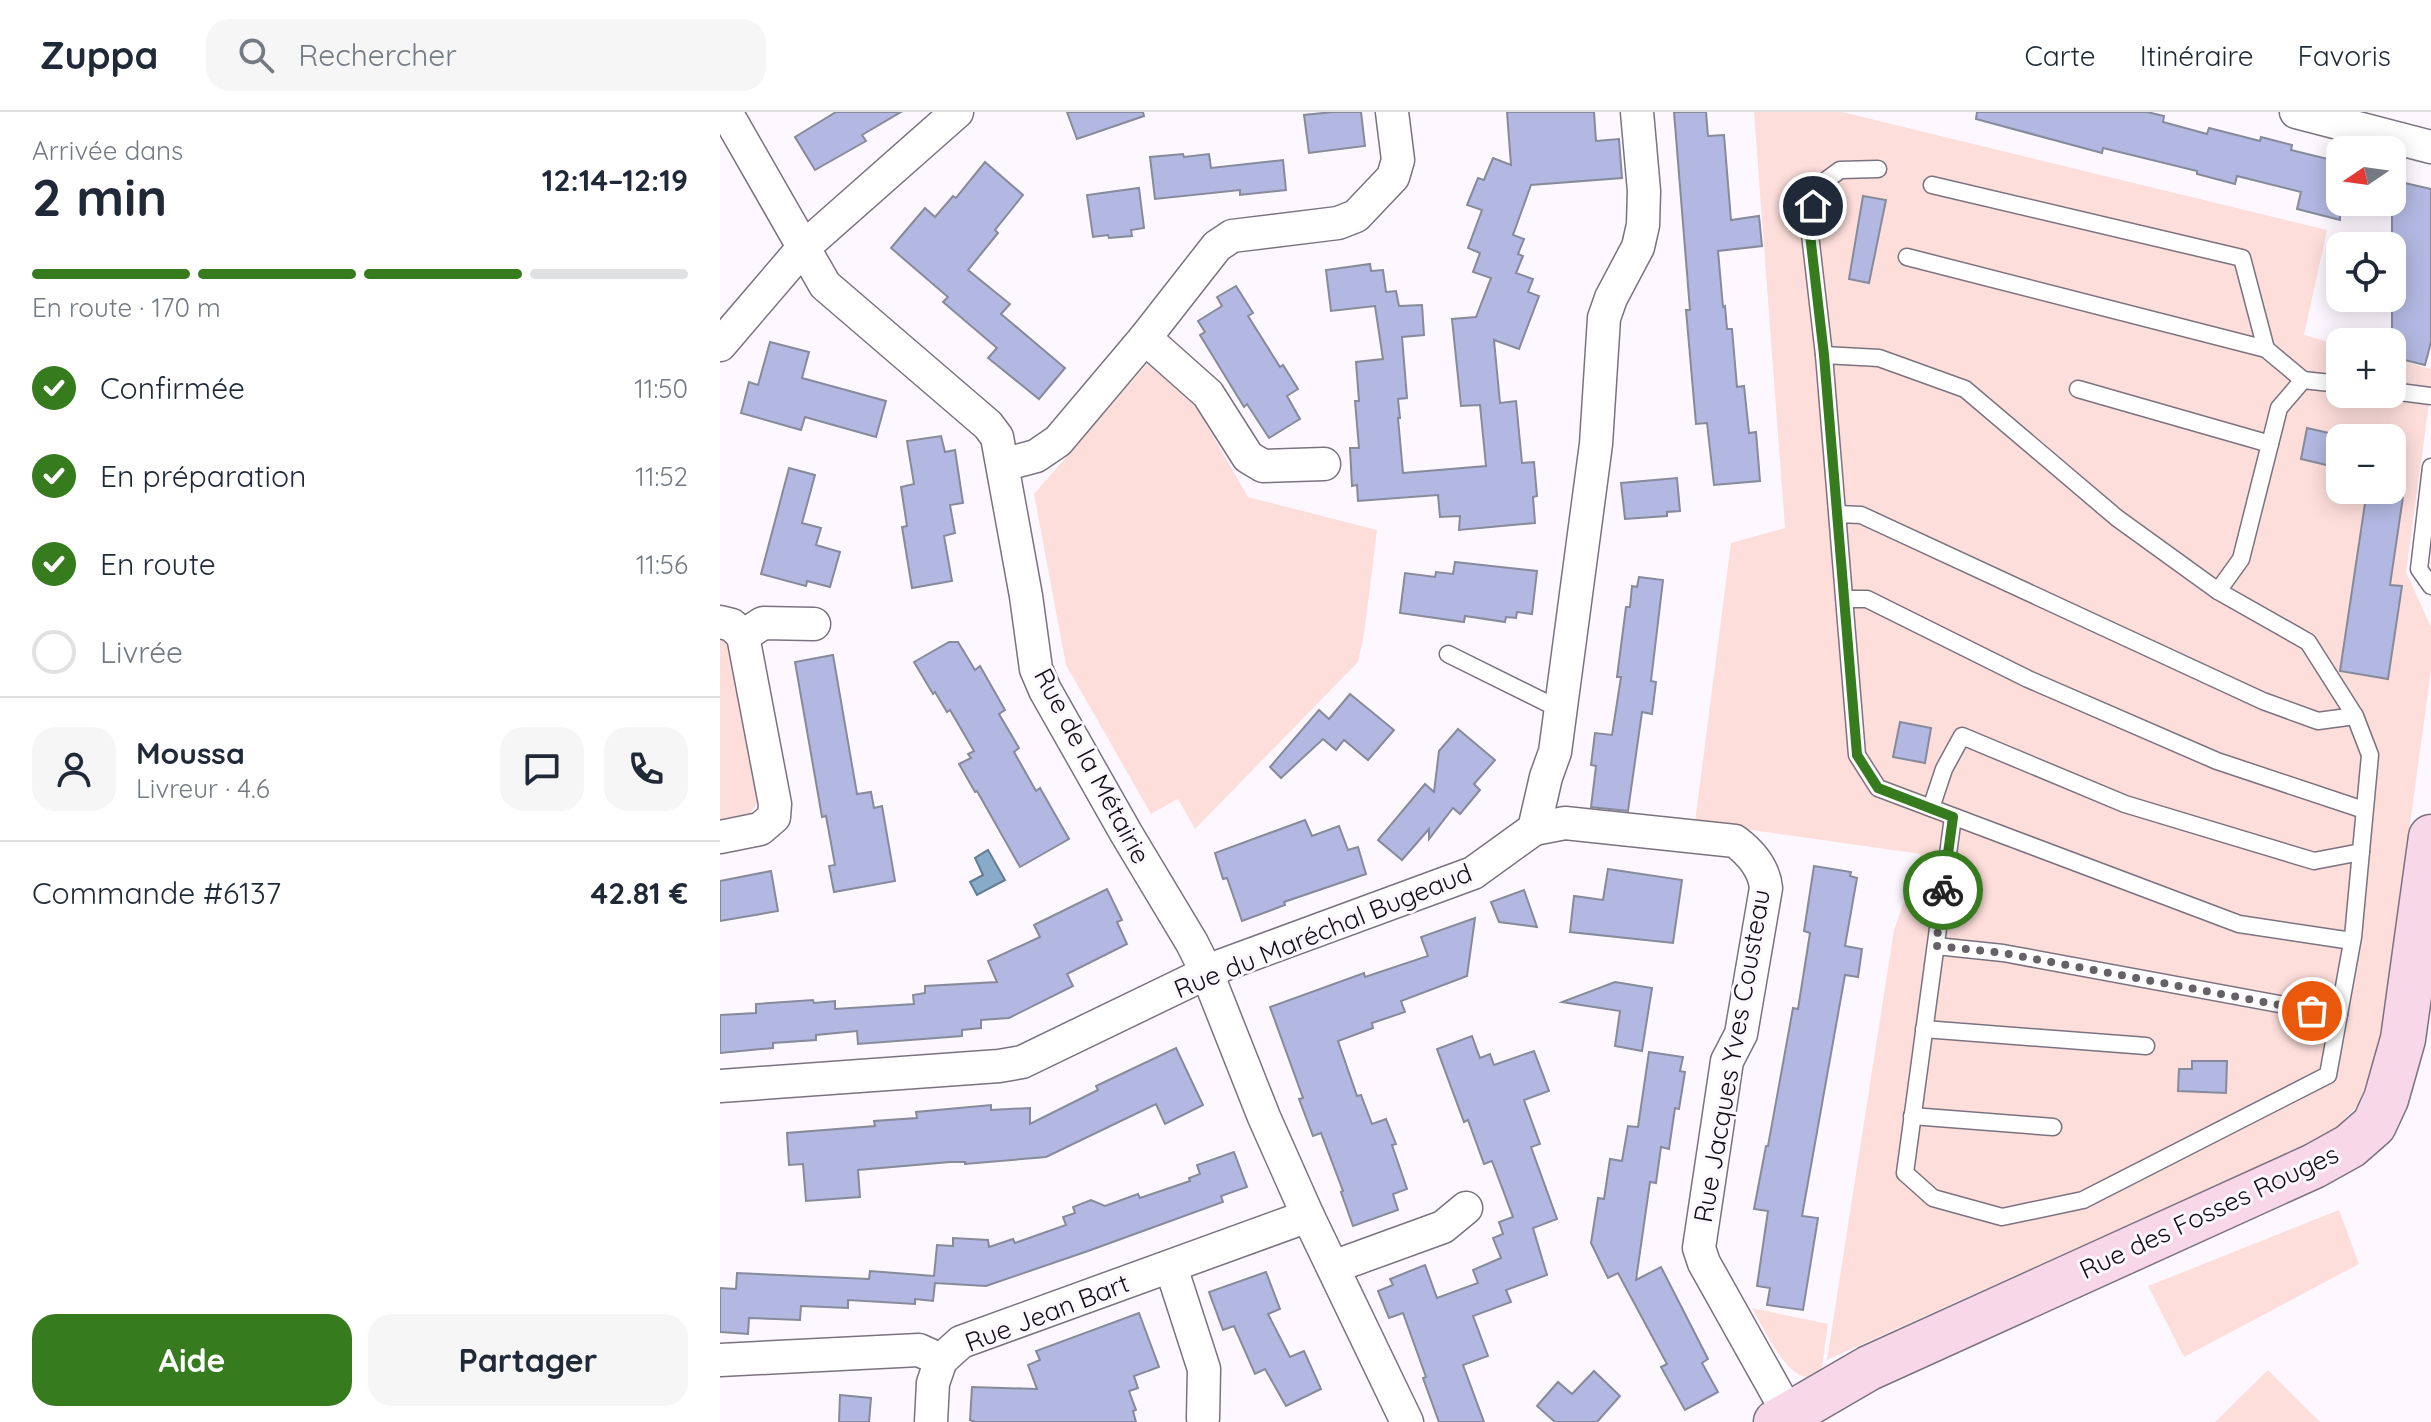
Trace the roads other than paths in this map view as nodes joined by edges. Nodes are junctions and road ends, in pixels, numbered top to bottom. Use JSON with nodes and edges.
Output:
{"nodes":[{"id":1,"x":726,"y":112,"type":"edge"},
{"id":2,"x":957,"y":112,"type":"edge"},
{"id":3,"x":1392,"y":112,"type":"edge"},
{"id":4,"x":1637,"y":112,"type":"edge"},
{"id":5,"x":2296,"y":112,"type":"edge"},
{"id":6,"x":2431,"y":147,"type":"edge"},
{"id":7,"x":1878,"y":169,"type":"dead end"},
{"id":8,"x":1932,"y":185,"type":"dead end"},
{"id":9,"x":803,"y":248,"type":"junction"},
{"id":10,"x":1907,"y":257,"type":"dead end"},
{"id":11,"x":1145,"y":338,"type":"junction"},
{"id":12,"x":720,"y":345,"type":"edge"},
{"id":13,"x":2266,"y":349,"type":"junction"},
{"id":14,"x":1824,"y":355,"type":"junction"},
{"id":15,"x":2303,"y":380,"type":"junction"},
{"id":16,"x":2326,"y":382,"type":"edge"},
{"id":17,"x":2078,"y":389,"type":"dead end"},
{"id":18,"x":2406,"y":393,"type":"edge"},
{"id":19,"x":2431,"y":396,"type":"edge"},
{"id":20,"x":2270,"y":444,"type":"junction"},
{"id":21,"x":1324,"y":464,"type":"dead end"},
{"id":22,"x":1003,"y":465,"type":"junction"},
{"id":23,"x":2431,"y":467,"type":"edge"},
{"id":24,"x":1838,"y":514,"type":"junction"},
{"id":25,"x":2431,"y":586,"type":"edge"},
{"id":26,"x":2218,"y":591,"type":"junction"},
{"id":27,"x":1845,"y":599,"type":"junction"},
{"id":28,"x":814,"y":624,"type":"dead end"},
{"id":29,"x":731,"y":629,"type":"edge"},
{"id":30,"x":1448,"y":654,"type":"dead end"},
{"id":31,"x":1561,"y":710,"type":"junction"},
{"id":32,"x":2355,"y":716,"type":"junction"},
{"id":33,"x":1931,"y":808,"type":"junction"},
{"id":34,"x":2364,"y":810,"type":"junction"},
{"id":35,"x":1953,"y":817,"type":"junction"},
{"id":36,"x":1534,"y":829,"type":"junction"},
{"id":37,"x":720,"y":837,"type":"edge"},
{"id":38,"x":2431,"y":837,"type":"edge"},
{"id":39,"x":2361,"y":852,"type":"junction"},
{"id":40,"x":2352,"y":941,"type":"junction"},
{"id":41,"x":1936,"y":946,"type":"junction"},
{"id":42,"x":1207,"y":973,"type":"junction"},
{"id":43,"x":2339,"y":1015,"type":"junction"},
{"id":44,"x":1924,"y":1029,"type":"junction"},
{"id":45,"x":2146,"y":1046,"type":"dead end"},
{"id":46,"x":720,"y":1086,"type":"edge"},
{"id":47,"x":1912,"y":1116,"type":"junction"},
{"id":48,"x":2053,"y":1127,"type":"dead end"},
{"id":49,"x":1466,"y":1208,"type":"dead end"},
{"id":50,"x":1308,"y":1216,"type":"junction"},
{"id":51,"x":1171,"y":1267,"type":"junction"},
{"id":52,"x":1333,"y":1267,"type":"junction"},
{"id":53,"x":720,"y":1360,"type":"edge"},
{"id":54,"x":941,"y":1360,"type":"junction"},
{"id":55,"x":1203,"y":1418,"type":"dead end"},
{"id":56,"x":1782,"y":1418,"type":"edge"},
{"id":57,"x":931,"y":1422,"type":"edge"},
{"id":58,"x":1407,"y":1422,"type":"edge"}],
"edges":[{"from":1,"to":9,"type":"street","name":"Rue de la Métairie"},
{"from":2,"to":9,"type":"street"},
{"from":3,"to":11,"type":"street"},
{"from":4,"to":31,"type":"street"},
{"from":5,"to":6,"type":"street"},
{"from":7,"to":14,"type":"lane"},
{"from":8,"to":13,"type":"lane"},
{"from":9,"to":12,"type":"street"},
{"from":9,"to":22,"type":"street","name":"Rue de la Métairie"},
{"from":10,"to":13,"type":"lane"},
{"from":11,"to":21,"type":"street"},
{"from":11,"to":22,"type":"street"},
{"from":13,"to":15,"type":"lane"},
{"from":14,"to":24,"type":"lane"},
{"from":14,"to":26,"type":"lane"},
{"from":15,"to":16,"type":"lane"},
{"from":15,"to":20,"type":"lane"},
{"from":17,"to":20,"type":"lane"},
{"from":18,"to":19,"type":"lane"},
{"from":20,"to":26,"type":"lane"},
{"from":22,"to":42,"type":"street","name":"Rue de la Métairie"},
{"from":23,"to":25,"type":"lane"},
{"from":24,"to":27,"type":"lane"},
{"from":24,"to":32,"type":"lane"},
{"from":26,"to":32,"type":"lane"},
{"from":27,"to":33,"type":"lane"},
{"from":27,"to":34,"type":"lane"},
{"from":28,"to":29,"type":"street"},
{"from":29,"to":37,"type":"street"},
{"from":30,"to":31,"type":"lane"},
{"from":31,"to":36,"type":"street"},
{"from":32,"to":34,"type":"lane"},
{"from":33,"to":35,"type":"lane"},
{"from":33,"to":39,"type":"lane"},
{"from":34,"to":39,"type":"lane"},
{"from":35,"to":40,"type":"lane"},
{"from":35,"to":41,"type":"lane"},
{"from":36,"to":42,"type":"street","name":"Rue du Maréchal Bugeaud"},
{"from":36,"to":56,"type":"street","name":"Rue Jacques Yves Cousteau"},
{"from":38,"to":56,"type":"street","name":"Rue des Fosses Rouges"},
{"from":39,"to":40,"type":"lane"},
{"from":40,"to":43,"type":"lane"},
{"from":41,"to":43,"type":"lane"},
{"from":41,"to":44,"type":"lane"},
{"from":42,"to":46,"type":"street","name":"Rue du Maréchal Bugeaud"},
{"from":42,"to":50,"type":"street","name":"Rue de la Métairie"},
{"from":43,"to":47,"type":"lane"},
{"from":44,"to":45,"type":"lane"},
{"from":44,"to":47,"type":"lane"},
{"from":47,"to":48,"type":"lane"},
{"from":49,"to":52,"type":"street"},
{"from":50,"to":51,"type":"street","name":"Rue Jean Bart"},
{"from":50,"to":52,"type":"street","name":"Rue de la Métairie"},
{"from":51,"to":54,"type":"street","name":"Rue Jean Bart"},
{"from":51,"to":55,"type":"street"},
{"from":52,"to":58,"type":"street","name":"Rue de la Métairie"},
{"from":53,"to":54,"type":"street"},
{"from":54,"to":57,"type":"street","name":"Rue Jean Bart"}]}
